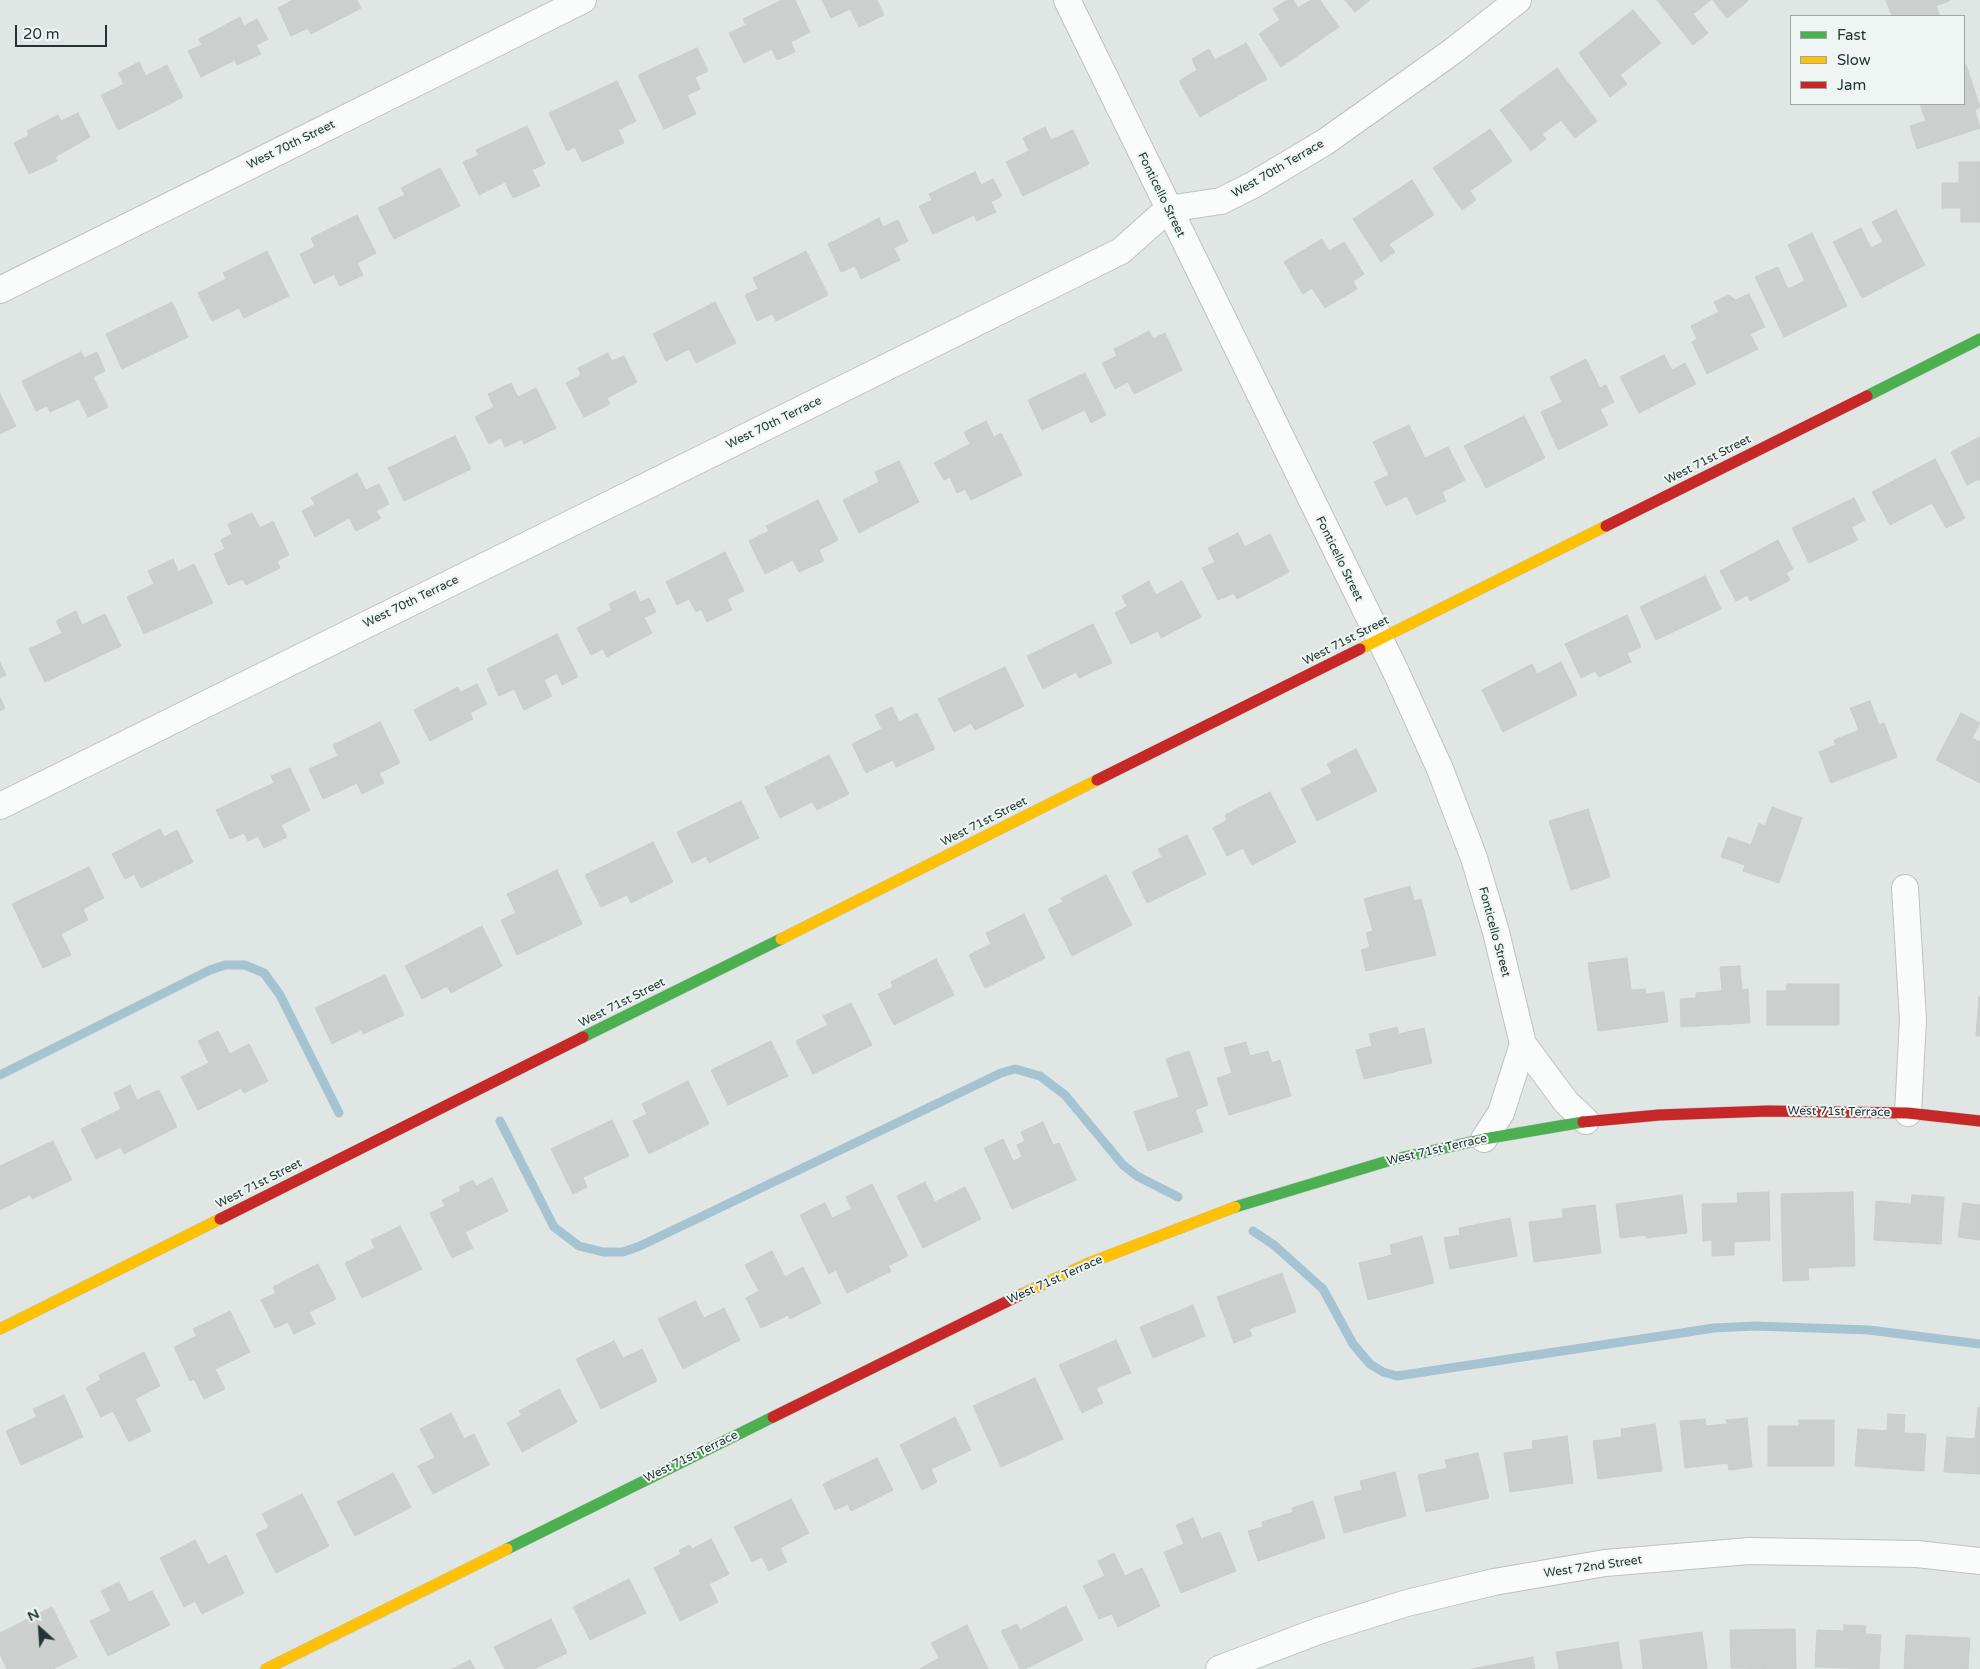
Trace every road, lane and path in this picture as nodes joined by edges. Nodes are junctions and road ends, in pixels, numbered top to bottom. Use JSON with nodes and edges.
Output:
{"nodes":[{"id":1,"x":583,"y":0,"type":"edge"},
{"id":2,"x":1068,"y":0,"type":"edge"},
{"id":3,"x":1518,"y":0,"type":"edge"},
{"id":4,"x":1168,"y":209,"type":"junction"},
{"id":5,"x":0,"y":290,"type":"edge"},
{"id":6,"x":1980,"y":339,"type":"edge"},
{"id":7,"x":1379,"y":640,"type":"junction"},
{"id":8,"x":0,"y":806,"type":"edge"},
{"id":9,"x":1905,"y":888,"type":"dead end"},
{"id":10,"x":1523,"y":1044,"type":"junction"},
{"id":11,"x":1908,"y":1113,"type":"junction"},
{"id":12,"x":1586,"y":1121,"type":"junction"},
{"id":13,"x":1980,"y":1121,"type":"edge"},
{"id":14,"x":1484,"y":1139,"type":"junction"},
{"id":15,"x":0,"y":1329,"type":"edge"},
{"id":16,"x":1980,"y":1561,"type":"edge"},
{"id":17,"x":266,"y":1669,"type":"edge"},
{"id":18,"x":1219,"y":1669,"type":"edge"}],
"edges":[{"from":1,"to":5,"type":"street","name":"West 70th Street"},
{"from":2,"to":4,"type":"street","name":"Fonticello Street"},
{"from":3,"to":4,"type":"street","name":"West 70th Terrace"},
{"from":4,"to":7,"type":"street","name":"Fonticello Street"},
{"from":4,"to":8,"type":"street","name":"West 70th Terrace"},
{"from":6,"to":7,"type":"street","name":"West 71st Street"},
{"from":7,"to":10,"type":"street","name":"Fonticello Street"},
{"from":7,"to":15,"type":"street","name":"West 71st Street"},
{"from":9,"to":11,"type":"street","name":"West 71st Terrace"},
{"from":10,"to":12,"type":"street","name":"Fonticello Street"},
{"from":10,"to":14,"type":"street"},
{"from":11,"to":12,"type":"street","name":"West 71st Terrace"},
{"from":11,"to":13,"type":"street","name":"West 71st Terrace"},
{"from":12,"to":14,"type":"street","name":"West 71st Terrace"},
{"from":14,"to":17,"type":"street","name":"West 71st Terrace"},
{"from":16,"to":18,"type":"street","name":"West 72nd Street"}]}
